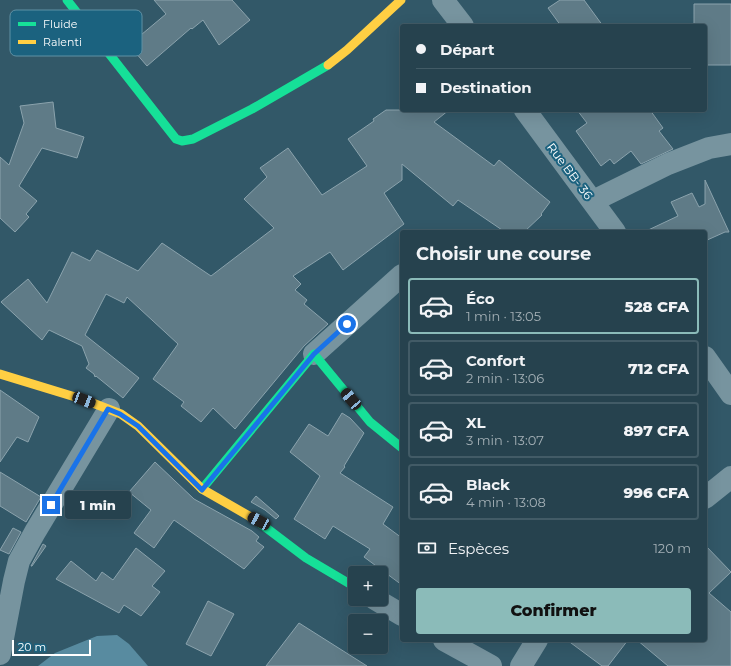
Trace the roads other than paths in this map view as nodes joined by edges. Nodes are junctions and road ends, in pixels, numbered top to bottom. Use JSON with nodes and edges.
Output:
{"nodes":[{"id":1,"x":67,"y":0,"type":"edge"},
{"id":2,"x":401,"y":0,"type":"edge"},
{"id":3,"x":443,"y":0,"type":"edge"},
{"id":4,"x":75,"y":10,"type":"edge"},
{"id":5,"x":461,"y":24,"type":"edge"},
{"id":6,"x":111,"y":56,"type":"edge"},
{"id":7,"x":526,"y":112,"type":"edge"},
{"id":8,"x":731,"y":144,"type":"edge"},
{"id":9,"x":593,"y":201,"type":"junction"},
{"id":10,"x":614,"y":230,"type":"edge"},
{"id":11,"x":400,"y":277,"type":"edge"},
{"id":12,"x":314,"y":354,"type":"junction"},
{"id":13,"x":707,"y":360,"type":"edge"},
{"id":14,"x":0,"y":374,"type":"edge"},
{"id":15,"x":731,"y":394,"type":"edge"},
{"id":16,"x":108,"y":409,"type":"junction"},
{"id":17,"x":400,"y":446,"type":"edge"},
{"id":18,"x":731,"y":477,"type":"edge"},
{"id":19,"x":202,"y":490,"type":"junction"},
{"id":20,"x":707,"y":496,"type":"edge"},
{"id":21,"x":348,"y":583,"type":"edge"},
{"id":22,"x":386,"y":606,"type":"edge"},
{"id":23,"x":400,"y":615,"type":"edge"},
{"id":24,"x":448,"y":642,"type":"edge"},
{"id":25,"x":536,"y":642,"type":"edge"},
{"id":26,"x":0,"y":654,"type":"edge"},
{"id":27,"x":491,"y":666,"type":"edge"},
{"id":28,"x":521,"y":666,"type":"edge"}],
"edges":[{"from":1,"to":4,"type":"street"},
{"from":2,"to":6,"type":"street"},
{"from":3,"to":5,"type":"street"},
{"from":7,"to":9,"type":"street","name":"Rue BB- 36"},
{"from":8,"to":9,"type":"street"},
{"from":9,"to":10,"type":"street","name":"Rue BB- 36"},
{"from":11,"to":12,"type":"street"},
{"from":12,"to":17,"type":"street"},
{"from":12,"to":19,"type":"street"},
{"from":13,"to":15,"type":"street"},
{"from":14,"to":16,"type":"street"},
{"from":16,"to":19,"type":"street"},
{"from":16,"to":26,"type":"street"},
{"from":18,"to":20,"type":"street"},
{"from":19,"to":21,"type":"street"},
{"from":22,"to":23,"type":"street"},
{"from":24,"to":27,"type":"street"},
{"from":25,"to":28,"type":"street"}]}
